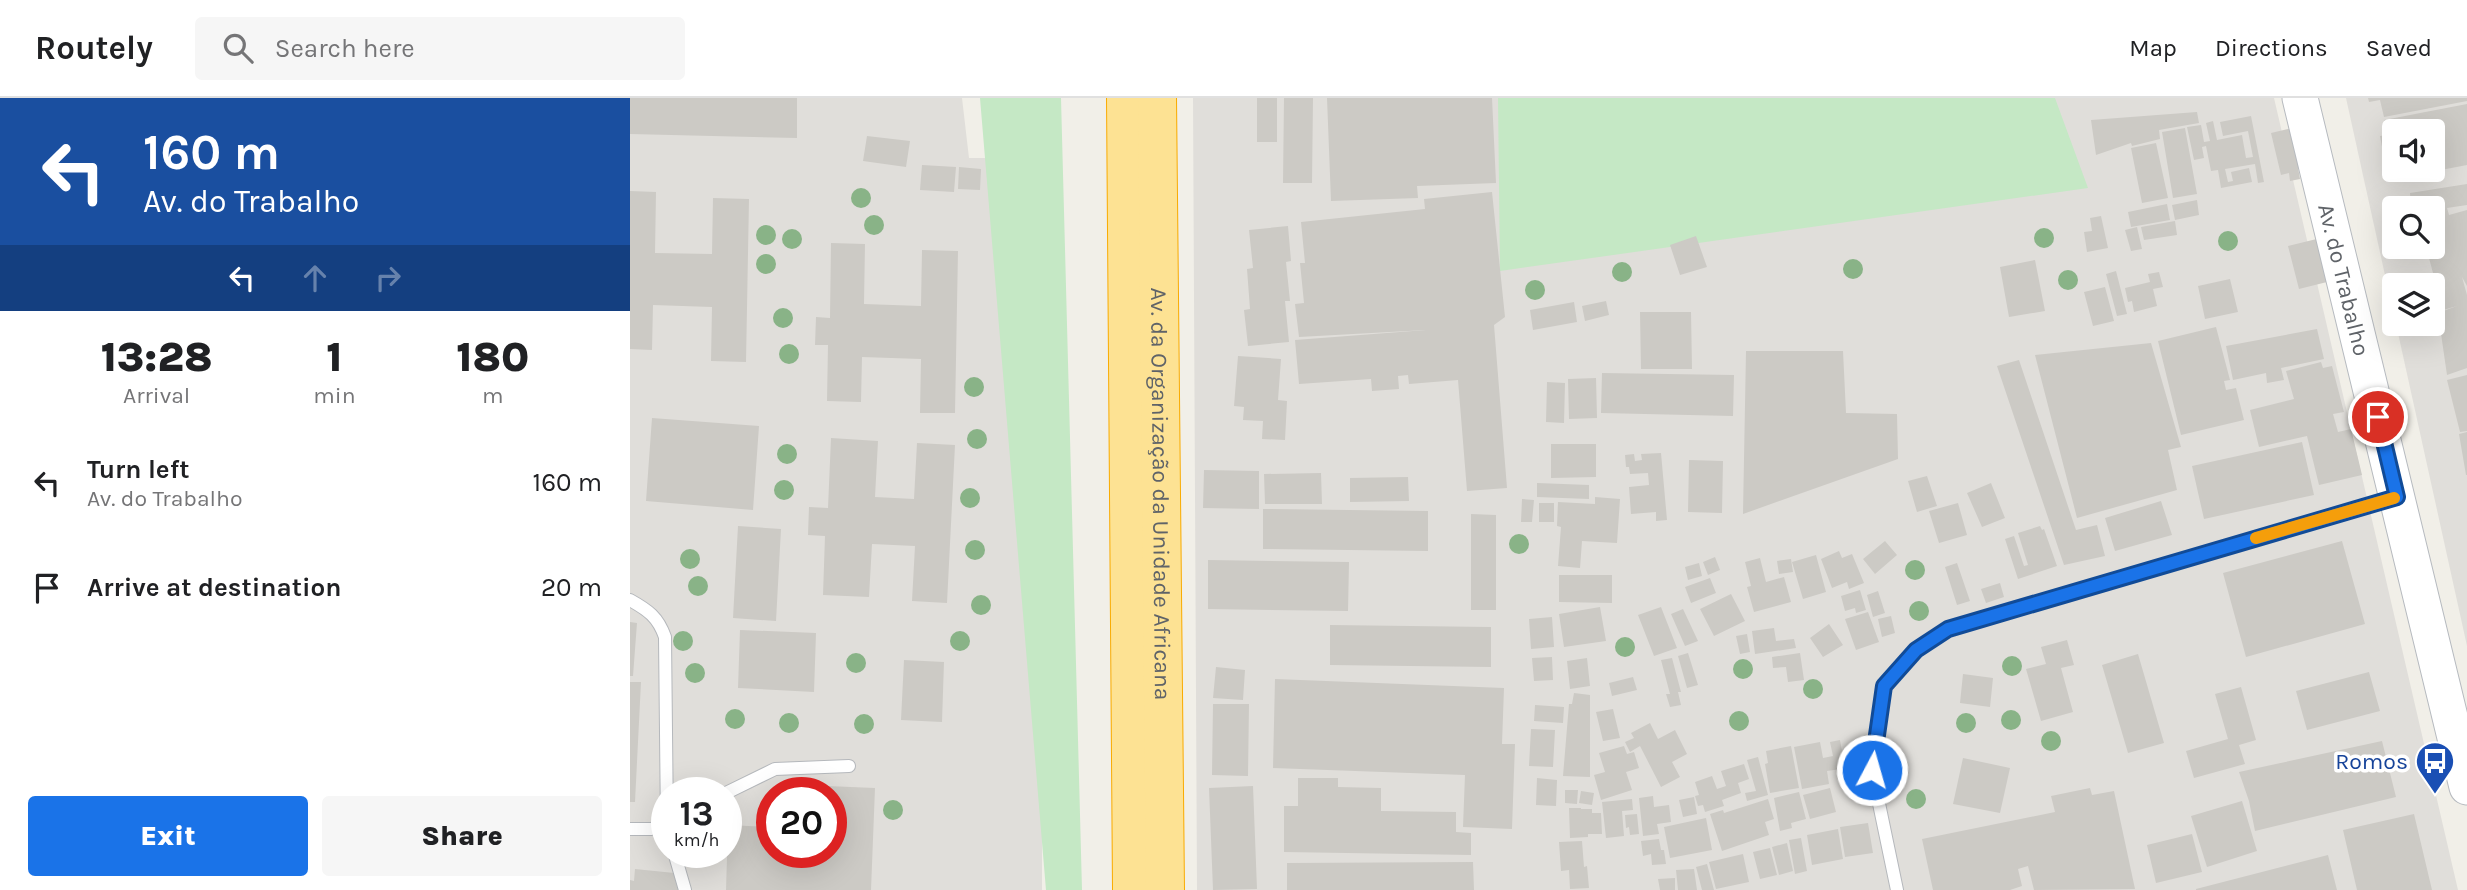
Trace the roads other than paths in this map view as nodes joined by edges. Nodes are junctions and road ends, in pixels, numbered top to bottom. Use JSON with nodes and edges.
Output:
{"nodes":[{"id":1,"x":1126,"y":98,"type":"edge"},
{"id":2,"x":1157,"y":98,"type":"edge"},
{"id":3,"x":2300,"y":98,"type":"edge"},
{"id":4,"x":2397,"y":497,"type":"junction"},
{"id":5,"x":630,"y":600,"type":"edge"},
{"id":6,"x":849,"y":766,"type":"dead end"},
{"id":7,"x":666,"y":777,"type":"edge"},
{"id":8,"x":742,"y":785,"type":"edge"},
{"id":9,"x":2467,"y":787,"type":"edge"},
{"id":10,"x":630,"y":829,"type":"edge"},
{"id":11,"x":651,"y":829,"type":"edge"},
{"id":12,"x":679,"y":868,"type":"edge"},
{"id":13,"x":685,"y":890,"type":"edge"},
{"id":14,"x":1132,"y":890,"type":"edge"},
{"id":15,"x":1165,"y":890,"type":"edge"},
{"id":16,"x":1897,"y":890,"type":"edge"}],
"edges":[{"from":1,"to":14,"type":"highway","name":"Av. da Organização da Unidade Africana"},
{"from":2,"to":15,"type":"highway","name":"Av. da Organização da Unidade Africana"},
{"from":3,"to":4,"type":"main road","name":"Av. do Trabalho"},
{"from":4,"to":9,"type":"main road","name":"Av. do Trabalho"},
{"from":4,"to":16,"type":"lane"},
{"from":5,"to":7,"type":"lane"},
{"from":6,"to":8,"type":"lane"},
{"from":10,"to":11,"type":"lane"},
{"from":12,"to":13,"type":"lane"}]}
